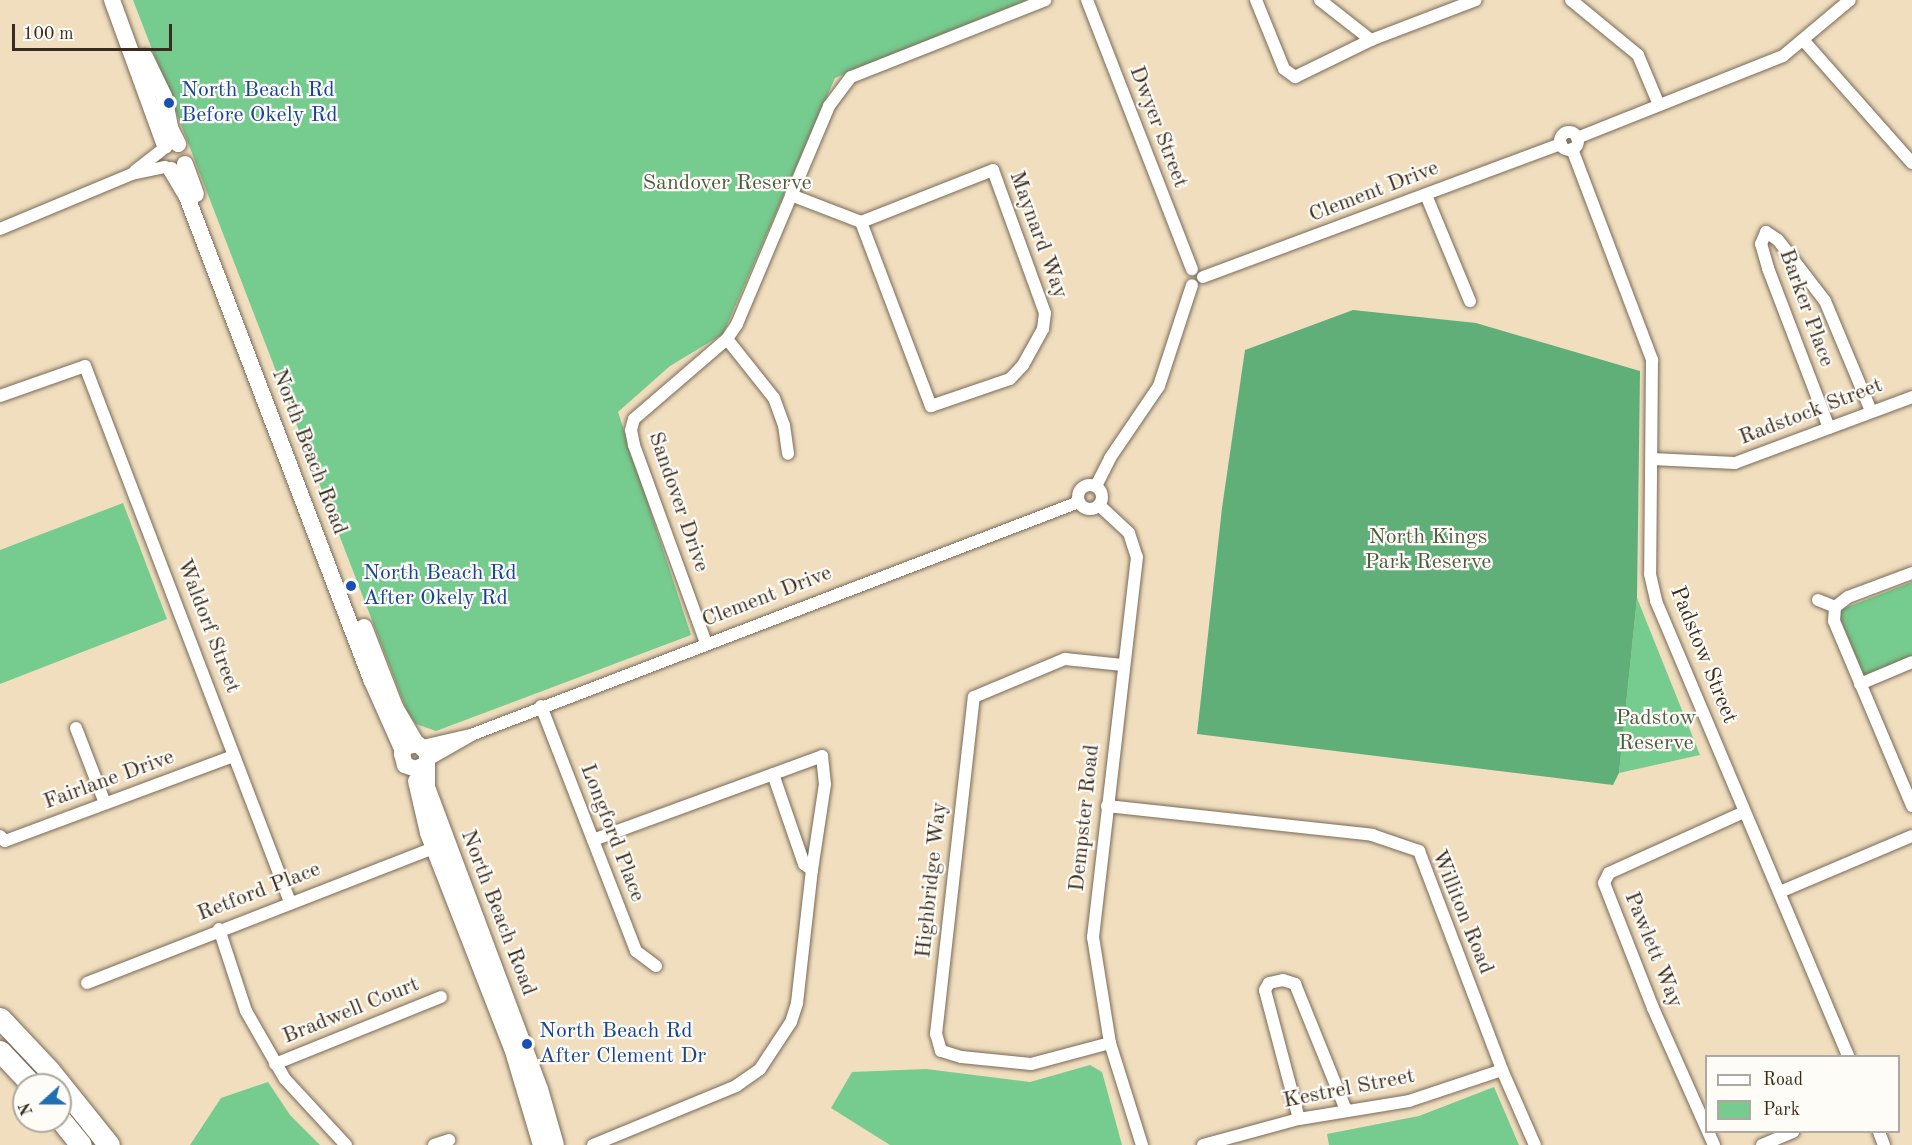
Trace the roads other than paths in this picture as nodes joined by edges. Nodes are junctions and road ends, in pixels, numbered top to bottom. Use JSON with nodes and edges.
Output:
{"nodes":[{"id":1,"x":112,"y":0,"type":"edge"},
{"id":2,"x":123,"y":0,"type":"edge"},
{"id":3,"x":1045,"y":0,"type":"edge"},
{"id":4,"x":1087,"y":0,"type":"edge"},
{"id":5,"x":1256,"y":0,"type":"edge"},
{"id":6,"x":1320,"y":0,"type":"edge"},
{"id":7,"x":1476,"y":0,"type":"edge"},
{"id":8,"x":1571,"y":0,"type":"edge"},
{"id":9,"x":1850,"y":0,"type":"edge"},
{"id":10,"x":1371,"y":40,"type":"junction"},
{"id":11,"x":1804,"y":41,"type":"junction"},
{"id":12,"x":1659,"y":105,"type":"junction"},
{"id":13,"x":1570,"y":144,"type":"junction"},
{"id":14,"x":171,"y":157,"type":"junction"},
{"id":15,"x":1912,"y":163,"type":"edge"},
{"id":16,"x":791,"y":195,"type":"junction"},
{"id":17,"x":1426,"y":195,"type":"junction"},
{"id":18,"x":861,"y":222,"type":"junction"},
{"id":19,"x":0,"y":229,"type":"edge"},
{"id":20,"x":1192,"y":269,"type":"junction"},
{"id":21,"x":1203,"y":277,"type":"junction"},
{"id":22,"x":1192,"y":285,"type":"junction"},
{"id":23,"x":1470,"y":301,"type":"dead end"},
{"id":24,"x":727,"y":339,"type":"junction"},
{"id":25,"x":0,"y":396,"type":"edge"},
{"id":26,"x":1912,"y":397,"type":"edge"},
{"id":27,"x":1871,"y":411,"type":"junction"},
{"id":28,"x":1829,"y":428,"type":"junction"},
{"id":29,"x":788,"y":454,"type":"dead end"},
{"id":30,"x":1652,"y":459,"type":"junction"},
{"id":31,"x":1096,"y":486,"type":"junction"},
{"id":32,"x":1079,"y":502,"type":"junction"},
{"id":33,"x":1100,"y":505,"type":"junction"},
{"id":34,"x":1912,"y":573,"type":"edge"},
{"id":35,"x":1818,"y":600,"type":"dead end"},
{"id":36,"x":1835,"y":607,"type":"junction"},
{"id":37,"x":706,"y":643,"type":"junction"},
{"id":38,"x":1912,"y":662,"type":"edge"},
{"id":39,"x":1123,"y":665,"type":"junction"},
{"id":40,"x":1860,"y":684,"type":"junction"},
{"id":41,"x":541,"y":706,"type":"junction"},
{"id":42,"x":76,"y":728,"type":"dead end"},
{"id":43,"x":417,"y":755,"type":"junction"},
{"id":44,"x":234,"y":756,"type":"junction"},
{"id":45,"x":773,"y":774,"type":"junction"},
{"id":46,"x":105,"y":803,"type":"junction"},
{"id":47,"x":1107,"y":806,"type":"junction"},
{"id":48,"x":1912,"y":807,"type":"edge"},
{"id":49,"x":1744,"y":812,"type":"junction"},
{"id":50,"x":0,"y":836,"type":"edge"},
{"id":51,"x":1912,"y":836,"type":"edge"},
{"id":52,"x":592,"y":840,"type":"junction"},
{"id":53,"x":440,"y":845,"type":"junction"},
{"id":54,"x":812,"y":870,"type":"junction"},
{"id":55,"x":1780,"y":892,"type":"junction"},
{"id":56,"x":290,"y":902,"type":"junction"},
{"id":57,"x":219,"y":929,"type":"junction"},
{"id":58,"x":656,"y":966,"type":"dead end"},
{"id":59,"x":87,"y":983,"type":"dead end"},
{"id":60,"x":441,"y":997,"type":"dead end"},
{"id":61,"x":4,"y":1024,"type":"edge"},
{"id":62,"x":1110,"y":1043,"type":"junction"},
{"id":63,"x":0,"y":1051,"type":"edge"},
{"id":64,"x":1848,"y":1055,"type":"edge"},
{"id":65,"x":275,"y":1064,"type":"junction"},
{"id":66,"x":1502,"y":1070,"type":"junction"},
{"id":67,"x":21,"y":1073,"type":"edge"},
{"id":68,"x":1346,"y":1110,"type":"junction"},
{"id":69,"x":1299,"y":1119,"type":"junction"},
{"id":70,"x":1705,"y":1125,"type":"edge"},
{"id":71,"x":71,"y":1133,"type":"edge"},
{"id":72,"x":1789,"y":1133,"type":"edge"},
{"id":73,"x":449,"y":1140,"type":"dead end"},
{"id":74,"x":81,"y":1145,"type":"edge"},
{"id":75,"x":109,"y":1145,"type":"edge"},
{"id":76,"x":346,"y":1145,"type":"edge"},
{"id":77,"x":434,"y":1145,"type":"edge"},
{"id":78,"x":541,"y":1145,"type":"edge"},
{"id":79,"x":556,"y":1145,"type":"edge"},
{"id":80,"x":593,"y":1145,"type":"edge"},
{"id":81,"x":1142,"y":1145,"type":"edge"},
{"id":82,"x":1203,"y":1145,"type":"edge"},
{"id":83,"x":1535,"y":1145,"type":"edge"},
{"id":84,"x":1762,"y":1145,"type":"edge"}],
"edges":[{"from":1,"to":14,"type":"main road","name":"North Beach Road"},
{"from":2,"to":14,"type":"main road","name":"North Beach Road"},
{"from":3,"to":16,"type":"street","name":"Sandover Drive"},
{"from":4,"to":20,"type":"street","name":"Dwyer Street"},
{"from":5,"to":10,"type":"street"},
{"from":6,"to":10,"type":"street"},
{"from":7,"to":10,"type":"street"},
{"from":8,"to":12,"type":"street"},
{"from":9,"to":11,"type":"street","name":"Clement Drive"},
{"from":11,"to":12,"type":"street","name":"Clement Drive"},
{"from":11,"to":15,"type":"street"},
{"from":12,"to":13,"type":"street","name":"Clement Drive"},
{"from":13,"to":17,"type":"street","name":"Clement Drive"},
{"from":13,"to":30,"type":"street","name":"Padstow Street"},
{"from":14,"to":19,"type":"street"},
{"from":14,"to":43,"type":"main road","name":"North Beach Road"},
{"from":16,"to":18,"type":"street"},
{"from":16,"to":24,"type":"street","name":"Sandover Drive"},
{"from":17,"to":21,"type":"street","name":"Clement Drive"},
{"from":17,"to":23,"type":"street"},
{"from":18,"to":18,"type":"street","name":"Maynard Way"},
{"from":20,"to":21,"type":"street"},
{"from":20,"to":22,"type":"street"},
{"from":21,"to":22,"type":"street"},
{"from":22,"to":31,"type":"street","name":"Clement Drive"},
{"from":24,"to":29,"type":"street"},
{"from":24,"to":37,"type":"street","name":"Sandover Drive"},
{"from":25,"to":44,"type":"street","name":"Waldorf Street"},
{"from":26,"to":27,"type":"street","name":"Radstock Street"},
{"from":27,"to":28,"type":"street","name":"Radstock Street"},
{"from":27,"to":28,"type":"street","name":"Barker Place"},
{"from":28,"to":30,"type":"street","name":"Radstock Street"},
{"from":30,"to":49,"type":"street","name":"Padstow Street"},
{"from":31,"to":32,"type":"street","name":"Clement Drive"},
{"from":31,"to":33,"type":"street"},
{"from":32,"to":33,"type":"street","name":"Clement Drive"},
{"from":32,"to":37,"type":"street","name":"Clement Drive"},
{"from":33,"to":39,"type":"street","name":"Dempster Road"},
{"from":34,"to":36,"type":"street"},
{"from":35,"to":36,"type":"street"},
{"from":36,"to":40,"type":"street"},
{"from":37,"to":41,"type":"street","name":"Clement Drive"},
{"from":38,"to":40,"type":"street"},
{"from":39,"to":47,"type":"street","name":"Dempster Road"},
{"from":39,"to":62,"type":"street","name":"Highbridge Way"},
{"from":40,"to":48,"type":"street"},
{"from":41,"to":43,"type":"street","name":"Clement Drive"},
{"from":41,"to":52,"type":"street","name":"Longford Place"},
{"from":42,"to":46,"type":"street"},
{"from":43,"to":53,"type":"main road","name":"North Beach Road"},
{"from":44,"to":46,"type":"street","name":"Fairlane Drive"},
{"from":44,"to":56,"type":"street","name":"Waldorf Street"},
{"from":45,"to":52,"type":"street"},
{"from":45,"to":54,"type":"street"},
{"from":45,"to":54,"type":"street"},
{"from":46,"to":50,"type":"street","name":"Fairlane Drive"},
{"from":47,"to":62,"type":"street","name":"Dempster Road"},
{"from":47,"to":66,"type":"street","name":"Williton Road"},
{"from":49,"to":55,"type":"street","name":"Padstow Street"},
{"from":49,"to":70,"type":"street","name":"Pawlett Way"},
{"from":51,"to":55,"type":"street"},
{"from":52,"to":58,"type":"street","name":"Longford Place"},
{"from":53,"to":56,"type":"street","name":"Retford Place"},
{"from":53,"to":78,"type":"main road","name":"North Beach Road"},
{"from":53,"to":79,"type":"main road","name":"North Beach Road"},
{"from":54,"to":80,"type":"street"},
{"from":55,"to":64,"type":"street","name":"Padstow Street"},
{"from":56,"to":57,"type":"street","name":"Retford Place"},
{"from":57,"to":59,"type":"street","name":"Retford Place"},
{"from":57,"to":65,"type":"street"},
{"from":60,"to":65,"type":"street","name":"Bradwell Court"},
{"from":61,"to":75,"type":"highway"},
{"from":62,"to":81,"type":"street","name":"Dempster Road"},
{"from":63,"to":67,"type":"highway"},
{"from":65,"to":76,"type":"street"},
{"from":66,"to":68,"type":"street","name":"Kestrel Street"},
{"from":66,"to":83,"type":"street","name":"Williton Road"},
{"from":68,"to":69,"type":"street","name":"Kestrel Street"},
{"from":68,"to":69,"type":"street"},
{"from":69,"to":82,"type":"street","name":"Kestrel Street"},
{"from":71,"to":74,"type":"highway"},
{"from":72,"to":84,"type":"street"},
{"from":73,"to":77,"type":"street"}]}
